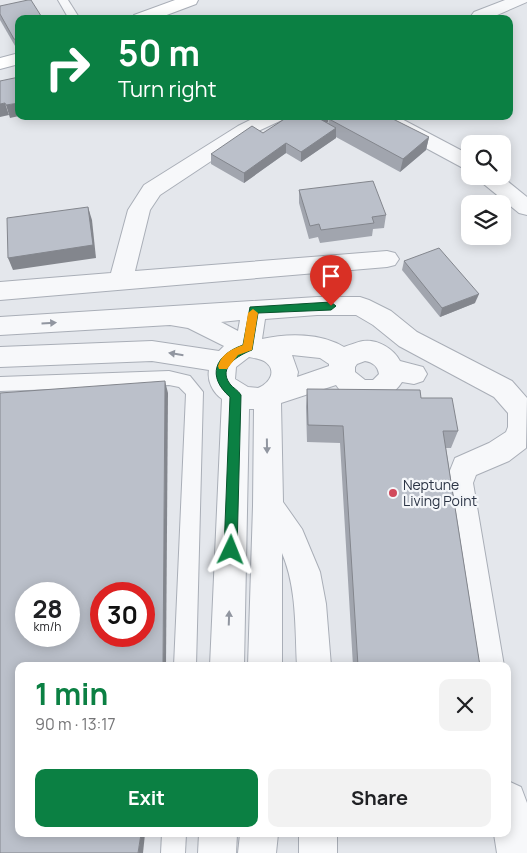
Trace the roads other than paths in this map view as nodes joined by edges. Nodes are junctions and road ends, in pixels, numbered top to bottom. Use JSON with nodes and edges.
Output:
{"nodes":[{"id":1,"x":63,"y":0,"type":"edge"},
{"id":2,"x":190,"y":0,"type":"edge"},
{"id":3,"x":520,"y":0,"type":"edge"},
{"id":4,"x":72,"y":15,"type":"edge"},
{"id":5,"x":151,"y":15,"type":"edge"},
{"id":6,"x":482,"y":15,"type":"edge"},
{"id":7,"x":15,"y":59,"type":"edge"},
{"id":8,"x":0,"y":64,"type":"edge"},
{"id":9,"x":266,"y":120,"type":"edge"},
{"id":10,"x":389,"y":120,"type":"edge"},
{"id":11,"x":433,"y":123,"type":"dead end"},
{"id":12,"x":461,"y":153,"type":"edge"},
{"id":13,"x":461,"y":158,"type":"edge"},
{"id":14,"x":498,"y":185,"type":"edge"},
{"id":15,"x":527,"y":208,"type":"edge"},
{"id":16,"x":387,"y":259,"type":"dead end"},
{"id":17,"x":121,"y":282,"type":"junction"},
{"id":18,"x":0,"y":292,"type":"edge"},
{"id":19,"x":254,"y":310,"type":"junction"},
{"id":20,"x":170,"y":316,"type":"junction"},
{"id":21,"x":0,"y":326,"type":"edge"},
{"id":22,"x":256,"y":348,"type":"junction"},
{"id":23,"x":0,"y":357,"type":"edge"},
{"id":24,"x":224,"y":362,"type":"junction"},
{"id":25,"x":343,"y":366,"type":"junction"},
{"id":26,"x":403,"y":372,"type":"dead end"},
{"id":27,"x":0,"y":384,"type":"edge"},
{"id":28,"x":236,"y":395,"type":"junction"},
{"id":29,"x":266,"y":397,"type":"junction"},
{"id":30,"x":268,"y":506,"type":"junction"},
{"id":31,"x":185,"y":662,"type":"edge"},
{"id":32,"x":227,"y":662,"type":"edge"},
{"id":33,"x":265,"y":662,"type":"edge"},
{"id":34,"x":314,"y":662,"type":"edge"},
{"id":35,"x":486,"y":662,"type":"edge"},
{"id":36,"x":511,"y":820,"type":"edge"},
{"id":37,"x":174,"y":837,"type":"edge"},
{"id":38,"x":218,"y":837,"type":"edge"},
{"id":39,"x":259,"y":837,"type":"edge"},
{"id":40,"x":318,"y":837,"type":"edge"},
{"id":41,"x":173,"y":853,"type":"edge"},
{"id":42,"x":217,"y":853,"type":"edge"},
{"id":43,"x":257,"y":853,"type":"edge"},
{"id":44,"x":318,"y":853,"type":"edge"},
{"id":45,"x":516,"y":853,"type":"edge"}],
"edges":[{"from":1,"to":4,"type":"lane"},
{"from":2,"to":5,"type":"main road"},
{"from":3,"to":6,"type":"street"},
{"from":7,"to":8,"type":"main road"},
{"from":9,"to":17,"type":"street"},
{"from":10,"to":13,"type":"street"},
{"from":11,"to":12,"type":"street"},
{"from":14,"to":15,"type":"street"},
{"from":16,"to":17,"type":"street"},
{"from":17,"to":18,"type":"street"},
{"from":19,"to":20,"type":"street"},
{"from":19,"to":22,"type":"street"},
{"from":19,"to":35,"type":"street"},
{"from":21,"to":20,"type":"street","one_way":true},
{"from":20,"to":22,"type":"street"},
{"from":22,"to":24,"type":"street"},
{"from":22,"to":25,"type":"street"},
{"from":22,"to":29,"type":"street"},
{"from":24,"to":23,"type":"street","one_way":true},
{"from":24,"to":28,"type":"street"},
{"from":25,"to":26,"type":"street"},
{"from":25,"to":29,"type":"street"},
{"from":27,"to":31,"type":"lane"},
{"from":28,"to":29,"type":"street"},
{"from":32,"to":28,"type":"street","one_way":true},
{"from":29,"to":30,"type":"street","one_way":true},
{"from":30,"to":33,"type":"street"},
{"from":30,"to":34,"type":"street"},
{"from":36,"to":45,"type":"street"},
{"from":37,"to":41,"type":"lane"},
{"from":38,"to":42,"type":"street"},
{"from":39,"to":43,"type":"street"},
{"from":40,"to":44,"type":"street"}]}
